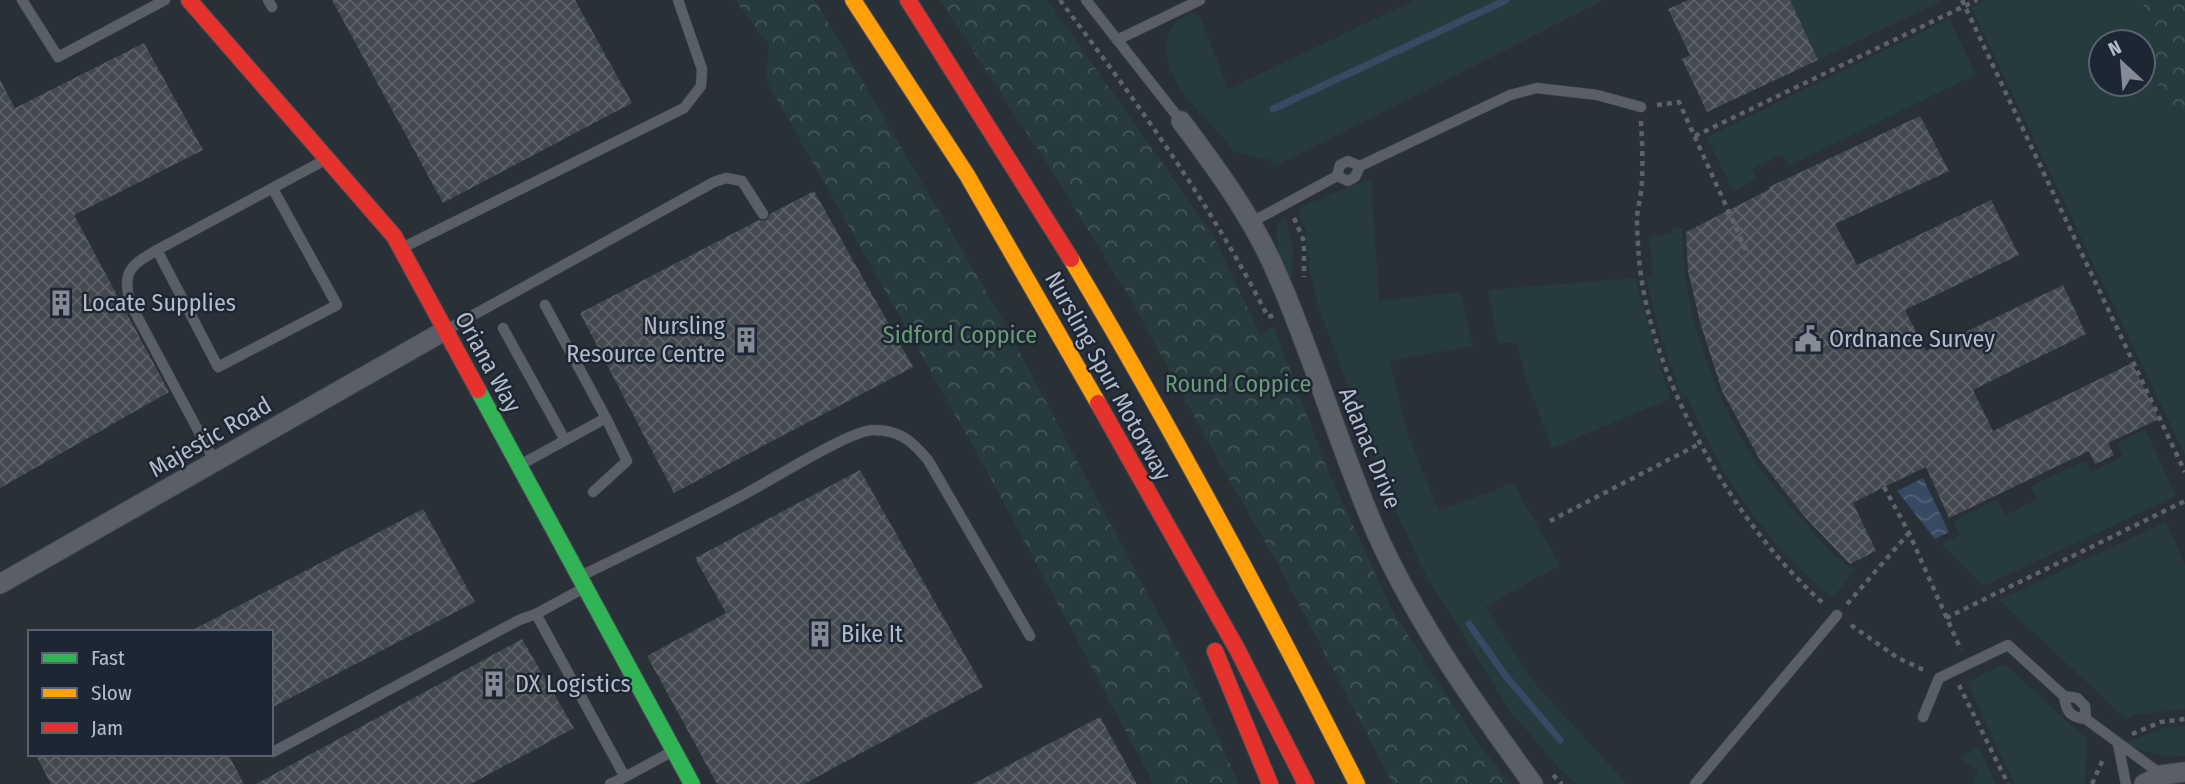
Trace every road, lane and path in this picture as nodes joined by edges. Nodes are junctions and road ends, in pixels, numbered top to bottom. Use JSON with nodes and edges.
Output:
{"nodes":[{"id":1,"x":22,"y":0,"type":"edge"},
{"id":2,"x":164,"y":0,"type":"edge"},
{"id":3,"x":189,"y":0,"type":"edge"},
{"id":4,"x":678,"y":0,"type":"edge"},
{"id":5,"x":853,"y":0,"type":"edge"},
{"id":6,"x":908,"y":0,"type":"edge"},
{"id":7,"x":1060,"y":0,"type":"edge"},
{"id":8,"x":1086,"y":0,"type":"edge"},
{"id":9,"x":1200,"y":0,"type":"edge"},
{"id":10,"x":1978,"y":0,"type":"edge"},
{"id":11,"x":1963,"y":3,"type":"edge"},
{"id":12,"x":1118,"y":40,"type":"junction"},
{"id":13,"x":1641,"y":107,"type":"junction"},
{"id":14,"x":1181,"y":121,"type":"joint"},
{"id":15,"x":1695,"y":136,"type":"junction"},
{"id":16,"x":327,"y":159,"type":"junction"},
{"id":17,"x":273,"y":189,"type":"junction"},
{"id":18,"x":1286,"y":204,"type":"junction"},
{"id":19,"x":763,"y":214,"type":"dead end"},
{"id":20,"x":1250,"y":223,"type":"junction"},
{"id":21,"x":401,"y":248,"type":"junction"},
{"id":22,"x":157,"y":250,"type":"junction"},
{"id":23,"x":1746,"y":250,"type":"dead end"},
{"id":24,"x":1305,"y":284,"type":"dead end"},
{"id":25,"x":545,"y":305,"type":"dead end"},
{"id":26,"x":1291,"y":312,"type":"junction"},
{"id":27,"x":503,"y":328,"type":"dead end"},
{"id":28,"x":444,"y":331,"type":"junction"},
{"id":29,"x":606,"y":418,"type":"junction"},
{"id":30,"x":565,"y":440,"type":"junction"},
{"id":31,"x":1701,"y":443,"type":"junction"},
{"id":32,"x":215,"y":463,"type":"junction"},
{"id":33,"x":520,"y":465,"type":"junction"},
{"id":34,"x":2185,"y":472,"type":"edge"},
{"id":35,"x":1884,"y":487,"type":"dead end"},
{"id":36,"x":593,"y":492,"type":"dead end"},
{"id":37,"x":2185,"y":501,"type":"edge"},
{"id":38,"x":1157,"y":509,"type":"junction"},
{"id":39,"x":1550,"y":522,"type":"dead end"},
{"id":40,"x":1909,"y":533,"type":"junction"},
{"id":41,"x":583,"y":582,"type":"junction"},
{"id":42,"x":0,"y":584,"type":"edge"},
{"id":43,"x":536,"y":614,"type":"junction"},
{"id":44,"x":1837,"y":615,"type":"junction"},
{"id":45,"x":1946,"y":618,"type":"junction"},
{"id":46,"x":1030,"y":636,"type":"dead end"},
{"id":47,"x":1939,"y":678,"type":"junction"},
{"id":48,"x":1923,"y":717,"type":"dead end"},
{"id":49,"x":2118,"y":744,"type":"junction"},
{"id":50,"x":673,"y":751,"type":"junction"},
{"id":51,"x":273,"y":752,"type":"dead end"},
{"id":52,"x":1547,"y":769,"type":"dead end"},
{"id":53,"x":2185,"y":772,"type":"edge"},
{"id":54,"x":2162,"y":775,"type":"junction"},
{"id":55,"x":625,"y":777,"type":"junction"},
{"id":56,"x":610,"y":784,"type":"edge"},
{"id":57,"x":692,"y":784,"type":"edge"},
{"id":58,"x":1270,"y":784,"type":"edge"},
{"id":59,"x":1306,"y":784,"type":"edge"},
{"id":60,"x":1357,"y":784,"type":"edge"},
{"id":61,"x":1533,"y":784,"type":"edge"},
{"id":62,"x":1562,"y":784,"type":"edge"},
{"id":63,"x":1695,"y":784,"type":"edge"},
{"id":64,"x":2008,"y":784,"type":"edge"},
{"id":65,"x":2126,"y":784,"type":"edge"},
{"id":66,"x":2144,"y":784,"type":"edge"}],
"edges":[{"from":1,"to":2,"type":"lane"},
{"from":3,"to":16,"type":"main road","name":"Oriana Way"},
{"from":4,"to":21,"type":"lane"},
{"from":5,"to":38,"type":"main road","name":"Nursling Spur Motorway"},
{"from":6,"to":60,"type":"main road","name":"Nursling Spur Motorway"},
{"from":7,"to":26,"type":"path"},
{"from":8,"to":12,"type":"lane"},
{"from":9,"to":12,"type":"lane"},
{"from":10,"to":11,"type":"path"},
{"from":11,"to":15,"type":"path"},
{"from":11,"to":34,"type":"path"},
{"from":12,"to":14,"type":"lane"},
{"from":13,"to":15,"type":"path"},
{"from":13,"to":18,"type":"lane"},
{"from":13,"to":31,"type":"path"},
{"from":14,"to":20,"type":"street","name":"Adanac Drive"},
{"from":15,"to":23,"type":"path"},
{"from":16,"to":17,"type":"lane"},
{"from":16,"to":21,"type":"main road","name":"Oriana Way"},
{"from":17,"to":22,"type":"lane"},
{"from":17,"to":22,"type":"lane"},
{"from":18,"to":20,"type":"lane"},
{"from":18,"to":24,"type":"path"},
{"from":19,"to":28,"type":"lane"},
{"from":20,"to":26,"type":"street","name":"Adanac Drive"},
{"from":21,"to":28,"type":"main road","name":"Oriana Way"},
{"from":22,"to":32,"type":"lane"},
{"from":25,"to":29,"type":"lane"},
{"from":26,"to":61,"type":"street","name":"Adanac Drive"},
{"from":27,"to":30,"type":"lane"},
{"from":28,"to":32,"type":"street","name":"Majestic Road"},
{"from":28,"to":33,"type":"main road","name":"Oriana Way"},
{"from":29,"to":30,"type":"lane"},
{"from":29,"to":36,"type":"lane"},
{"from":30,"to":33,"type":"lane"},
{"from":31,"to":39,"type":"path"},
{"from":31,"to":44,"type":"path"},
{"from":32,"to":42,"type":"street","name":"Majestic Road"},
{"from":33,"to":41,"type":"main road","name":"Oriana Way"},
{"from":35,"to":40,"type":"path"},
{"from":37,"to":45,"type":"path"},
{"from":38,"to":58,"type":"main road"},
{"from":38,"to":59,"type":"main road","name":"Nursling Spur Motorway"},
{"from":40,"to":44,"type":"path"},
{"from":40,"to":45,"type":"path"},
{"from":41,"to":43,"type":"lane"},
{"from":41,"to":46,"type":"lane"},
{"from":41,"to":50,"type":"main road","name":"Oriana Way"},
{"from":43,"to":51,"type":"lane"},
{"from":43,"to":55,"type":"lane"},
{"from":44,"to":47,"type":"path"},
{"from":44,"to":63,"type":"lane"},
{"from":45,"to":47,"type":"path"},
{"from":47,"to":48,"type":"lane"},
{"from":47,"to":49,"type":"lane"},
{"from":47,"to":64,"type":"path"},
{"from":49,"to":54,"type":"lane"},
{"from":49,"to":65,"type":"lane"},
{"from":50,"to":55,"type":"lane"},
{"from":50,"to":57,"type":"main road","name":"Oriana Way"},
{"from":52,"to":62,"type":"path"},
{"from":53,"to":54,"type":"street"},
{"from":54,"to":66,"type":"street"},
{"from":55,"to":56,"type":"lane"}]}
